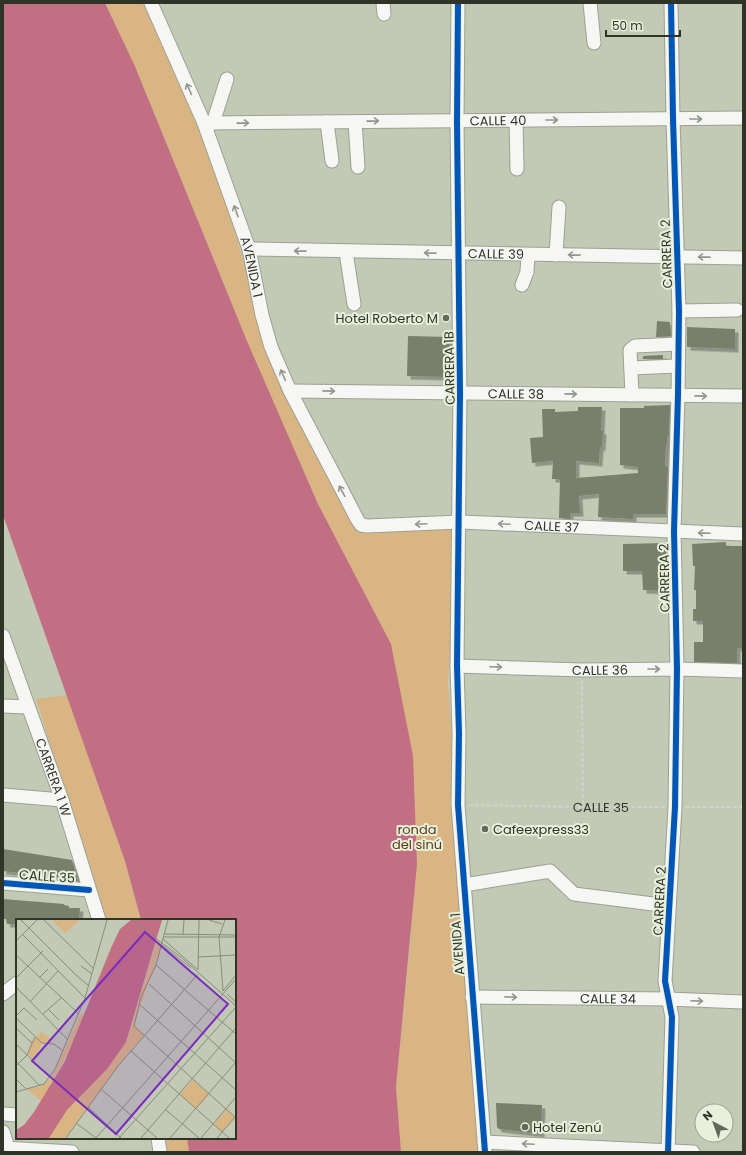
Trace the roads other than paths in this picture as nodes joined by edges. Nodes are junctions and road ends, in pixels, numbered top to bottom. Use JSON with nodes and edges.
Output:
{"nodes":[{"id":1,"x":151,"y":3,"type":"edge"},
{"id":2,"x":458,"y":3,"type":"edge"},
{"id":3,"x":590,"y":3,"type":"edge"},
{"id":4,"x":671,"y":3,"type":"edge"},
{"id":5,"x":594,"y":43,"type":"dead end"},
{"id":6,"x":227,"y":79,"type":"dead end"},
{"id":7,"x":743,"y":118,"type":"edge"},
{"id":8,"x":673,"y":119,"type":"junction"},
{"id":9,"x":516,"y":120,"type":"junction"},
{"id":10,"x":457,"y":121,"type":"junction"},
{"id":11,"x":327,"y":122,"type":"junction"},
{"id":12,"x":355,"y":122,"type":"junction"},
{"id":13,"x":209,"y":123,"type":"junction"},
{"id":14,"x":332,"y":161,"type":"dead end"},
{"id":15,"x":358,"y":167,"type":"dead end"},
{"id":16,"x":517,"y":169,"type":"dead end"},
{"id":17,"x":559,"y":207,"type":"dead end"},
{"id":18,"x":249,"y":250,"type":"junction"},
{"id":19,"x":346,"y":252,"type":"junction"},
{"id":20,"x":458,"y":254,"type":"junction"},
{"id":21,"x":528,"y":255,"type":"junction"},
{"id":22,"x":556,"y":255,"type":"junction"},
{"id":23,"x":677,"y":257,"type":"junction"},
{"id":24,"x":743,"y":258,"type":"edge"},
{"id":25,"x":522,"y":285,"type":"dead end"},
{"id":26,"x":354,"y":304,"type":"dead end"},
{"id":27,"x":738,"y":310,"type":"dead end"},
{"id":28,"x":679,"y":311,"type":"junction"},
{"id":29,"x":678,"y":344,"type":"junction"},
{"id":30,"x":678,"y":366,"type":"junction"},
{"id":31,"x":631,"y":368,"type":"junction"},
{"id":32,"x":290,"y":391,"type":"junction"},
{"id":33,"x":460,"y":393,"type":"junction"},
{"id":34,"x":632,"y":395,"type":"junction"},
{"id":35,"x":678,"y":395,"type":"junction"},
{"id":36,"x":743,"y":396,"type":"edge"},
{"id":37,"x":460,"y":522,"type":"junction"},
{"id":38,"x":361,"y":525,"type":"joint"},
{"id":39,"x":674,"y":531,"type":"junction"},
{"id":40,"x":743,"y":534,"type":"edge"},
{"id":41,"x":3,"y":636,"type":"edge"},
{"id":42,"x":457,"y":666,"type":"junction"},
{"id":43,"x":676,"y":669,"type":"junction"},
{"id":44,"x":743,"y":671,"type":"edge"},
{"id":45,"x":3,"y":706,"type":"edge"},
{"id":46,"x":28,"y":706,"type":"junction"},
{"id":47,"x":459,"y":734,"type":"joint"},
{"id":48,"x":3,"y":795,"type":"edge"},
{"id":49,"x":62,"y":800,"type":"junction"},
{"id":50,"x":3,"y":883,"type":"edge"},
{"id":51,"x":464,"y":885,"type":"junction"},
{"id":52,"x":89,"y":890,"type":"junction"},
{"id":53,"x":669,"y":906,"type":"junction"},
{"id":54,"x":99,"y":919,"type":"edge"},
{"id":55,"x":16,"y":984,"type":"edge"},
{"id":56,"x":3,"y":994,"type":"edge"},
{"id":57,"x":472,"y":997,"type":"junction"},
{"id":58,"x":668,"y":999,"type":"junction"},
{"id":59,"x":743,"y":1002,"type":"edge"},
{"id":60,"x":3,"y":1114,"type":"edge"},
{"id":61,"x":16,"y":1115,"type":"edge"},
{"id":62,"x":3,"y":1132,"type":"edge"},
{"id":63,"x":158,"y":1139,"type":"edge"},
{"id":64,"x":484,"y":1147,"type":"edge"},
{"id":65,"x":6,"y":1148,"type":"edge"},
{"id":66,"x":72,"y":1152,"type":"edge"},
{"id":67,"x":160,"y":1152,"type":"edge"},
{"id":68,"x":668,"y":1152,"type":"edge"},
{"id":69,"x":693,"y":1152,"type":"edge"}],
"edges":[{"from":13,"to":1,"type":"street","name":"AVENIDA 1","one_way":true},
{"from":2,"to":10,"type":"street","name":"CARRERA 1B"},
{"from":3,"to":5,"type":"street"},
{"from":4,"to":8,"type":"street","name":"CARRERA 2"},
{"from":6,"to":13,"type":"street"},
{"from":8,"to":7,"type":"street","name":"CALLE 40","one_way":true},
{"from":9,"to":8,"type":"street","name":"CALLE 40","one_way":true},
{"from":8,"to":23,"type":"street","name":"CARRERA 2"},
{"from":9,"to":10,"type":"street","name":"CALLE 40"},
{"from":9,"to":16,"type":"street"},
{"from":12,"to":10,"type":"street","name":"CALLE 40","one_way":true},
{"from":10,"to":20,"type":"street","name":"CARRERA 1B"},
{"from":11,"to":12,"type":"street","name":"CALLE 40"},
{"from":13,"to":11,"type":"street","name":"CALLE 40","one_way":true},
{"from":11,"to":14,"type":"street"},
{"from":12,"to":15,"type":"street"},
{"from":18,"to":13,"type":"street","name":"AVENIDA 1","one_way":true},
{"from":17,"to":22,"type":"street"},
{"from":19,"to":18,"type":"street","name":"CALLE 39","one_way":true},
{"from":32,"to":18,"type":"street","name":"AVENIDA 1","one_way":true},
{"from":20,"to":19,"type":"street","name":"CALLE 39","one_way":true},
{"from":19,"to":26,"type":"street"},
{"from":20,"to":21,"type":"street","name":"CALLE 39"},
{"from":20,"to":33,"type":"street","name":"CARRERA 1B"},
{"from":21,"to":22,"type":"street","name":"CALLE 39"},
{"from":21,"to":25,"type":"street"},
{"from":23,"to":22,"type":"street","name":"CALLE 39","one_way":true},
{"from":24,"to":23,"type":"street","name":"CALLE 39","one_way":true},
{"from":23,"to":28,"type":"street","name":"CARRERA 2"},
{"from":27,"to":28,"type":"street"},
{"from":28,"to":29,"type":"street","name":"CARRERA 2"},
{"from":29,"to":30,"type":"street","name":"CARRERA 2"},
{"from":29,"to":31,"type":"street"},
{"from":30,"to":31,"type":"street"},
{"from":30,"to":35,"type":"street","name":"CARRERA 2"},
{"from":31,"to":34,"type":"street"},
{"from":32,"to":33,"type":"street","name":"CALLE 38","one_way":true},
{"from":38,"to":32,"type":"street","name":"AVENIDA 1","one_way":true},
{"from":33,"to":34,"type":"street","name":"CALLE 38","one_way":true},
{"from":33,"to":37,"type":"street","name":"CARRERA 1B"},
{"from":34,"to":35,"type":"street","name":"CALLE 38"},
{"from":35,"to":36,"type":"street","name":"CALLE 38","one_way":true},
{"from":35,"to":39,"type":"street","name":"CARRERA 2"},
{"from":37,"to":38,"type":"street","name":"CALLE 37","one_way":true},
{"from":39,"to":37,"type":"street","name":"CALLE 37","one_way":true},
{"from":37,"to":42,"type":"street","name":"CARRERA 1B"},
{"from":40,"to":39,"type":"street","name":"CALLE 37","one_way":true},
{"from":39,"to":43,"type":"street","name":"CARRERA 2"},
{"from":41,"to":46,"type":"street","name":"CARRERA 1 W"},
{"from":42,"to":43,"type":"street","name":"CALLE 36","one_way":true},
{"from":42,"to":47,"type":"street","name":"CARRERA 1B"},
{"from":43,"to":44,"type":"street","name":"CALLE 36"},
{"from":43,"to":53,"type":"street","name":"CARRERA 2"},
{"from":45,"to":46,"type":"street"},
{"from":46,"to":49,"type":"street","name":"CARRERA 1 W"},
{"from":47,"to":51,"type":"street","name":"AVENIDA 1"},
{"from":48,"to":49,"type":"street"},
{"from":49,"to":52,"type":"street","name":"CARRERA 1 W"},
{"from":50,"to":52,"type":"street","name":"CALLE 35"},
{"from":51,"to":53,"type":"street"},
{"from":51,"to":57,"type":"street","name":"AVENIDA 1"},
{"from":52,"to":54,"type":"street","name":"CARRERA 1 W"},
{"from":53,"to":58,"type":"street","name":"CARRERA 2"},
{"from":55,"to":56,"type":"street"},
{"from":57,"to":58,"type":"street","name":"CALLE 34","one_way":true},
{"from":57,"to":64,"type":"street","name":"AVENIDA 1"},
{"from":58,"to":59,"type":"street","name":"CALLE 34","one_way":true},
{"from":58,"to":68,"type":"street","name":"CARRERA 2"},
{"from":60,"to":61,"type":"street"},
{"from":62,"to":65,"type":"street"},
{"from":63,"to":67,"type":"street"},
{"from":68,"to":64,"type":"street","one_way":true},
{"from":65,"to":66,"type":"street"},
{"from":68,"to":69,"type":"street"}]}
